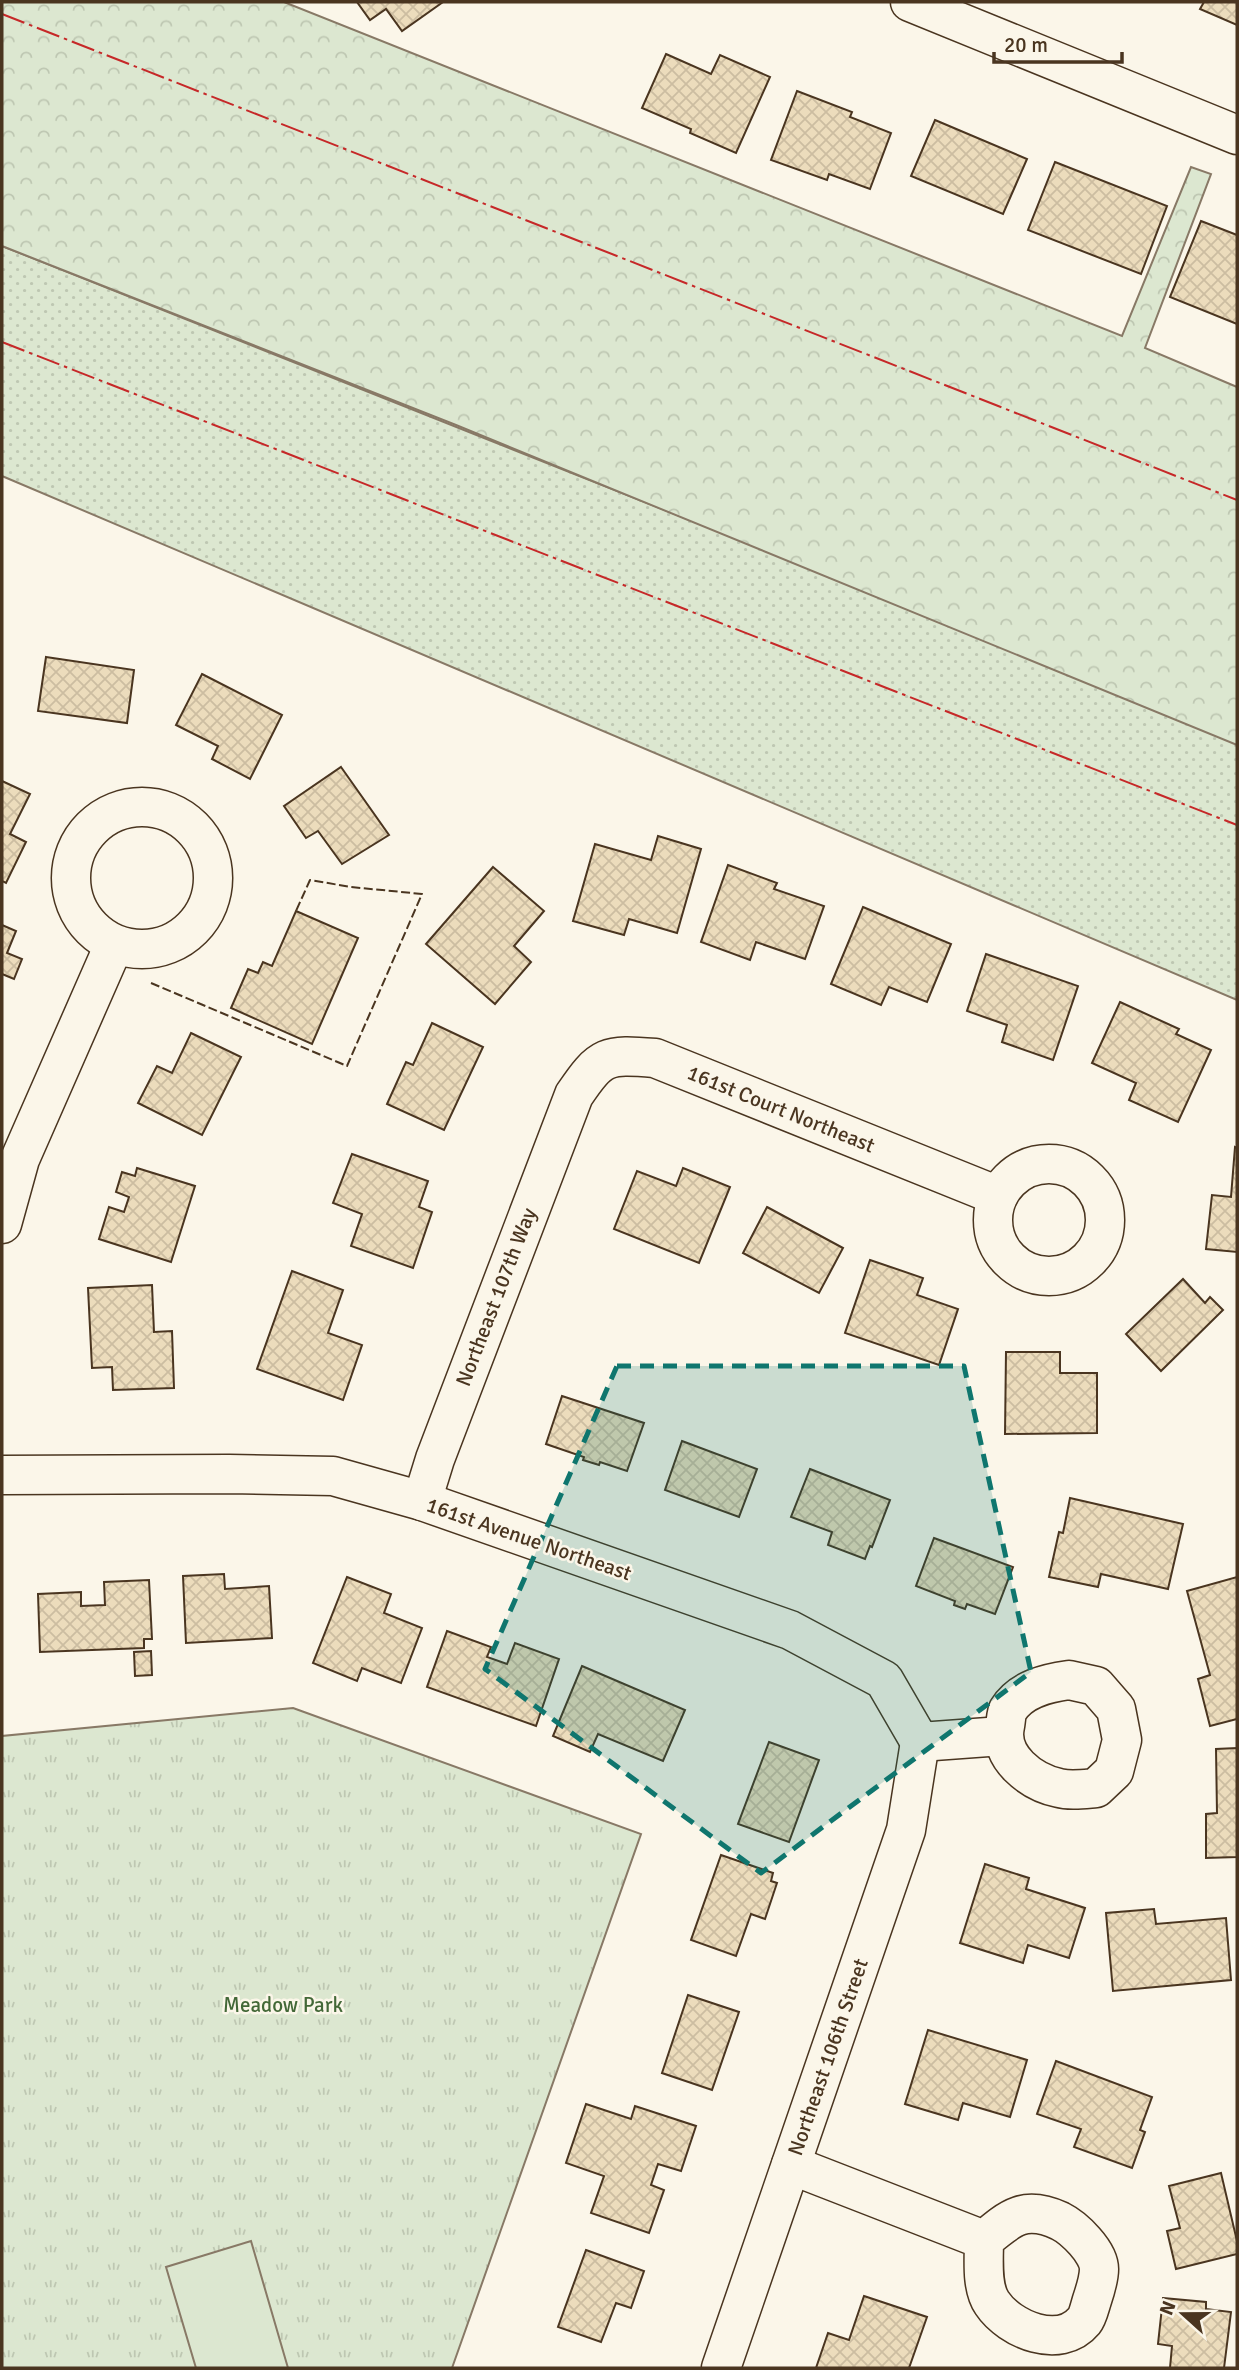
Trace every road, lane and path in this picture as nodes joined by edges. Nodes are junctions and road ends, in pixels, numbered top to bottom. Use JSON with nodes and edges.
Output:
{"nodes":[{"id":1,"x":910,"y":2,"type":"edge"},
{"id":2,"x":1237,"y":135,"type":"edge"},
{"id":3,"x":114,"y":944,"type":"dead end"},
{"id":4,"x":574,"y":1095,"type":"joint"},
{"id":5,"x":998,"y":1196,"type":"dead end"},
{"id":6,"x":2,"y":1224,"type":"edge"},
{"id":7,"x":2,"y":1468,"type":"edge"},
{"id":8,"x":422,"y":1501,"type":"junction"},
{"id":9,"x":1002,"y":1736,"type":"dead end"},
{"id":10,"x":920,"y":1742,"type":"junction"},
{"id":11,"x":791,"y":2165,"type":"junction"},
{"id":12,"x":984,"y":2240,"type":"dead end"},
{"id":13,"x":721,"y":2368,"type":"edge"}],
"edges":[{"from":1,"to":2,"type":"street"},
{"from":3,"to":6,"type":"street"},
{"from":4,"to":5,"type":"street","name":"161st Court Northeast"},
{"from":4,"to":8,"type":"street","name":"Northeast 107th Way"},
{"from":7,"to":8,"type":"street","name":"161st Avenue Northeast"},
{"from":8,"to":10,"type":"street","name":"161st Avenue Northeast"},
{"from":9,"to":10,"type":"street"},
{"from":10,"to":11,"type":"street","name":"Northeast 106th Street"},
{"from":11,"to":12,"type":"street"},
{"from":11,"to":13,"type":"street","name":"Northeast 106th Street"}]}
